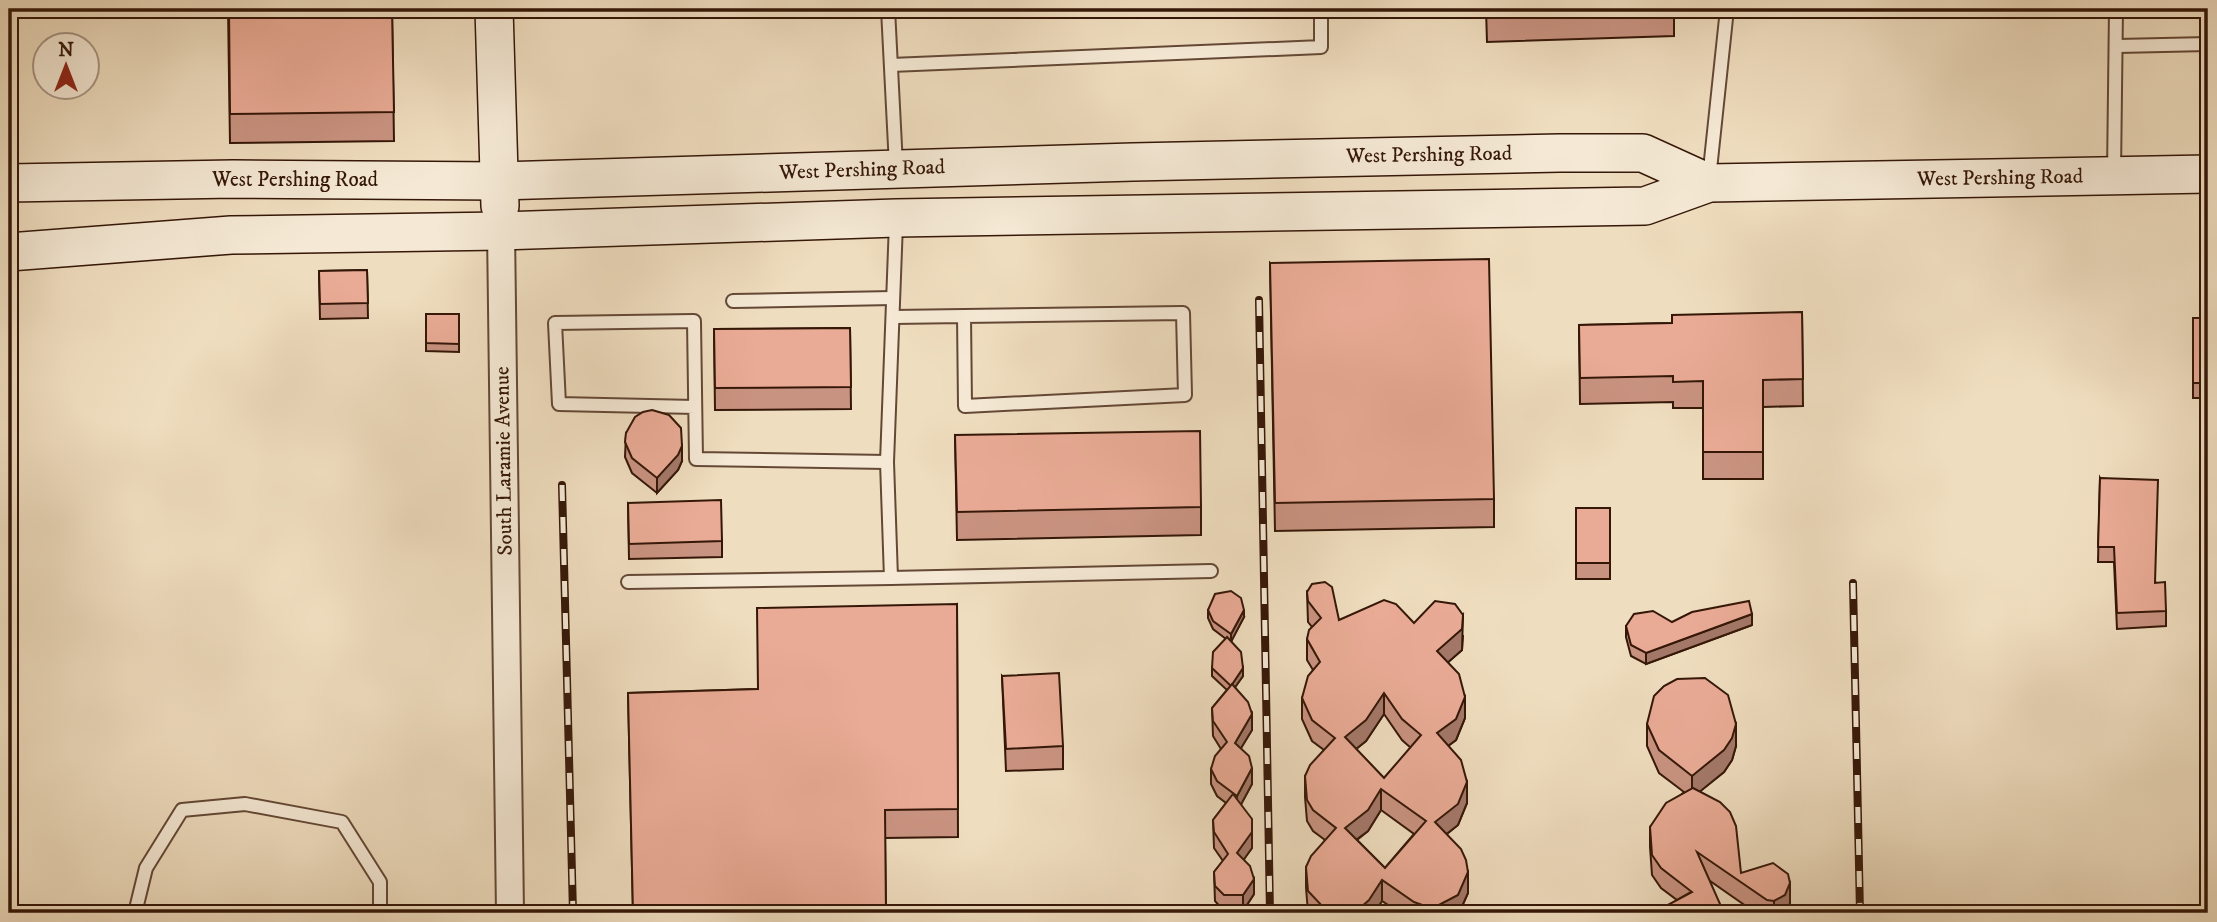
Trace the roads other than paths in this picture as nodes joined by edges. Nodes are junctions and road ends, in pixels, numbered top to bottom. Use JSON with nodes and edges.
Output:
{"nodes":[{"id":1,"x":494,"y":9,"type":"edge"},
{"id":2,"x":888,"y":9,"type":"edge"},
{"id":3,"x":1321,"y":9,"type":"edge"},
{"id":4,"x":1727,"y":9,"type":"edge"},
{"id":5,"x":2116,"y":9,"type":"edge"},
{"id":6,"x":2208,"y":44,"type":"edge"},
{"id":7,"x":2118,"y":46,"type":"junction"},
{"id":8,"x":891,"y":65,"type":"junction"},
{"id":9,"x":896,"y":168,"type":"junction"},
{"id":10,"x":2208,"y":174,"type":"edge"},
{"id":11,"x":2114,"y":176,"type":"junction"},
{"id":12,"x":499,"y":181,"type":"junction"},
{"id":13,"x":9,"y":183,"type":"edge"},
{"id":14,"x":1709,"y":183,"type":"junction"},
{"id":15,"x":897,"y":218,"type":"junction"},
{"id":16,"x":501,"y":231,"type":"junction"},
{"id":17,"x":9,"y":252,"type":"edge"},
{"id":18,"x":894,"y":298,"type":"junction"},
{"id":19,"x":733,"y":301,"type":"dead end"},
{"id":20,"x":964,"y":316,"type":"junction"},
{"id":21,"x":893,"y":317,"type":"junction"},
{"id":22,"x":695,"y":407,"type":"junction"},
{"id":23,"x":887,"y":462,"type":"junction"},
{"id":24,"x":1211,"y":571,"type":"dead end"},
{"id":25,"x":891,"y":578,"type":"junction"},
{"id":26,"x":628,"y":582,"type":"dead end"},
{"id":27,"x":135,"y":913,"type":"edge"},
{"id":28,"x":380,"y":913,"type":"edge"},
{"id":29,"x":510,"y":913,"type":"edge"}],
"edges":[{"from":1,"to":12,"type":"main road","name":"South Laramie Avenue"},
{"from":2,"to":8,"type":"lane"},
{"from":3,"to":8,"type":"lane"},
{"from":4,"to":14,"type":"lane"},
{"from":5,"to":7,"type":"lane"},
{"from":6,"to":7,"type":"lane"},
{"from":7,"to":11,"type":"lane"},
{"from":8,"to":9,"type":"lane"},
{"from":9,"to":12,"type":"main road","name":"West Pershing Road"},
{"from":9,"to":14,"type":"main road","name":"West Pershing Road"},
{"from":9,"to":15,"type":"main road"},
{"from":10,"to":11,"type":"main road","name":"West Pershing Road"},
{"from":11,"to":14,"type":"main road","name":"West Pershing Road"},
{"from":12,"to":13,"type":"main road","name":"West Pershing Road"},
{"from":12,"to":16,"type":"main road","name":"South Laramie Avenue"},
{"from":14,"to":15,"type":"main road","name":"West Pershing Road"},
{"from":15,"to":16,"type":"main road","name":"West Pershing Road"},
{"from":15,"to":18,"type":"lane"},
{"from":16,"to":17,"type":"main road","name":"West Pershing Road"},
{"from":16,"to":29,"type":"street","name":"South Laramie Avenue"},
{"from":18,"to":19,"type":"lane"},
{"from":18,"to":21,"type":"lane"},
{"from":20,"to":20,"type":"lane"},
{"from":20,"to":21,"type":"lane"},
{"from":21,"to":23,"type":"lane"},
{"from":22,"to":22,"type":"lane"},
{"from":22,"to":23,"type":"lane"},
{"from":23,"to":25,"type":"lane"},
{"from":24,"to":25,"type":"lane"},
{"from":25,"to":26,"type":"lane"},
{"from":27,"to":28,"type":"lane"}]}
